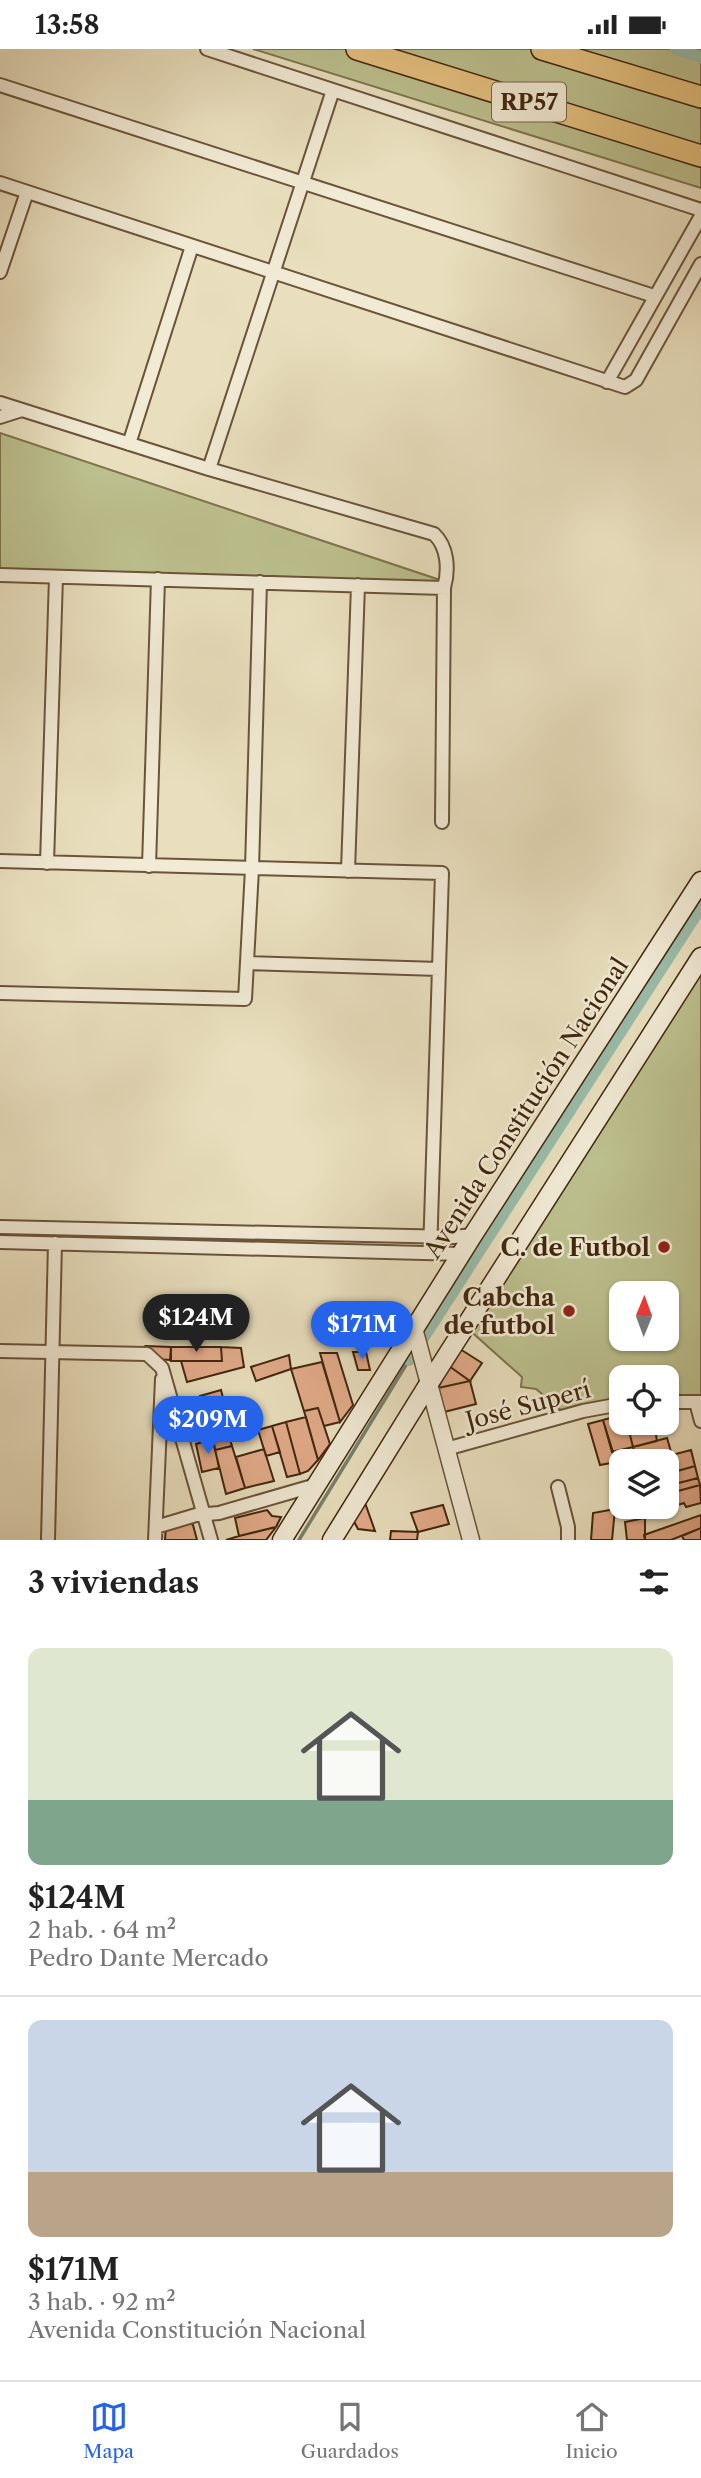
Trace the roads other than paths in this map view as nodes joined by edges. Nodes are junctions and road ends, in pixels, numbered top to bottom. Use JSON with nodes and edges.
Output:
{"nodes":[{"id":1,"x":207,"y":49,"type":"edge"},
{"id":2,"x":357,"y":49,"type":"edge"},
{"id":3,"x":542,"y":49,"type":"edge"},
{"id":4,"x":0,"y":85,"type":"edge"},
{"id":5,"x":332,"y":90,"type":"junction"},
{"id":6,"x":701,"y":97,"type":"edge"},
{"id":7,"x":701,"y":156,"type":"edge"},
{"id":8,"x":0,"y":183,"type":"edge"},
{"id":9,"x":302,"y":184,"type":"junction"},
{"id":10,"x":27,"y":192,"type":"junction"},
{"id":11,"x":701,"y":210,"type":"edge"},
{"id":12,"x":701,"y":216,"type":"edge"},
{"id":13,"x":192,"y":246,"type":"junction"},
{"id":14,"x":701,"y":264,"type":"edge"},
{"id":15,"x":0,"y":272,"type":"edge"},
{"id":16,"x":272,"y":272,"type":"junction"},
{"id":17,"x":654,"y":296,"type":"junction"},
{"id":18,"x":607,"y":382,"type":"junction"},
{"id":19,"x":0,"y":403,"type":"edge"},
{"id":20,"x":22,"y":410,"type":"junction"},
{"id":21,"x":0,"y":417,"type":"edge"},
{"id":22,"x":129,"y":444,"type":"junction"},
{"id":23,"x":209,"y":469,"type":"junction"},
{"id":24,"x":0,"y":575,"type":"edge"},
{"id":25,"x":57,"y":577,"type":"junction"},
{"id":26,"x":158,"y":579,"type":"junction"},
{"id":27,"x":260,"y":582,"type":"junction"},
{"id":28,"x":358,"y":585,"type":"junction"},
{"id":29,"x":444,"y":588,"type":"junction"},
{"id":30,"x":442,"y":822,"type":"dead end"},
{"id":31,"x":0,"y":861,"type":"edge"},
{"id":32,"x":47,"y":863,"type":"junction"},
{"id":33,"x":149,"y":866,"type":"junction"},
{"id":34,"x":252,"y":869,"type":"junction"},
{"id":35,"x":348,"y":871,"type":"junction"},
{"id":36,"x":701,"y":881,"type":"edge"},
{"id":37,"x":701,"y":957,"type":"edge"},
{"id":38,"x":248,"y":964,"type":"junction"},
{"id":39,"x":439,"y":969,"type":"junction"},
{"id":40,"x":0,"y":993,"type":"edge"},
{"id":41,"x":0,"y":1227,"type":"edge"},
{"id":42,"x":235,"y":1232,"type":"junction"},
{"id":43,"x":473,"y":1235,"type":"junction"},
{"id":44,"x":432,"y":1237,"type":"junction"},
{"id":45,"x":0,"y":1242,"type":"edge"},
{"id":46,"x":55,"y":1243,"type":"junction"},
{"id":47,"x":234,"y":1248,"type":"junction"},
{"id":48,"x":430,"y":1253,"type":"junction"},
{"id":49,"x":461,"y":1254,"type":"junction"},
{"id":50,"x":414,"y":1328,"type":"junction"},
{"id":51,"x":0,"y":1351,"type":"edge"},
{"id":52,"x":52,"y":1352,"type":"junction"},
{"id":53,"x":162,"y":1368,"type":"junction"},
{"id":54,"x":428,"y":1385,"type":"junction"},
{"id":55,"x":679,"y":1402,"type":"edge"},
{"id":56,"x":698,"y":1402,"type":"edge"},
{"id":57,"x":609,"y":1406,"type":"edge"},
{"id":58,"x":701,"y":1421,"type":"edge"},
{"id":59,"x":446,"y":1449,"type":"junction"},
{"id":60,"x":316,"y":1485,"type":"junction"},
{"id":61,"x":558,"y":1487,"type":"dead end"},
{"id":62,"x":205,"y":1516,"type":"junction"},
{"id":63,"x":156,"y":1533,"type":"edge"},
{"id":64,"x":48,"y":1540,"type":"edge"},
{"id":65,"x":211,"y":1540,"type":"edge"},
{"id":66,"x":282,"y":1540,"type":"edge"},
{"id":67,"x":332,"y":1540,"type":"edge"},
{"id":68,"x":471,"y":1540,"type":"edge"},
{"id":69,"x":568,"y":1540,"type":"edge"}],
"edges":[{"from":1,"to":5,"type":"street"},
{"from":2,"to":7,"type":"highway","number":"RP57"},
{"from":3,"to":6,"type":"highway","number":"RP57"},
{"from":4,"to":9,"type":"street"},
{"from":5,"to":9,"type":"street"},
{"from":5,"to":11,"type":"street"},
{"from":8,"to":10,"type":"street"},
{"from":9,"to":16,"type":"street"},
{"from":9,"to":17,"type":"street"},
{"from":10,"to":13,"type":"street"},
{"from":10,"to":15,"type":"street"},
{"from":12,"to":17,"type":"street"},
{"from":13,"to":16,"type":"street"},
{"from":13,"to":22,"type":"street"},
{"from":14,"to":18,"type":"street"},
{"from":16,"to":18,"type":"street"},
{"from":16,"to":23,"type":"street"},
{"from":17,"to":18,"type":"street"},
{"from":19,"to":20,"type":"street"},
{"from":20,"to":21,"type":"street"},
{"from":20,"to":22,"type":"street"},
{"from":22,"to":23,"type":"street"},
{"from":23,"to":29,"type":"street"},
{"from":24,"to":25,"type":"street"},
{"from":25,"to":26,"type":"street"},
{"from":25,"to":32,"type":"street"},
{"from":26,"to":27,"type":"street"},
{"from":26,"to":33,"type":"street"},
{"from":27,"to":28,"type":"street"},
{"from":27,"to":34,"type":"street"},
{"from":28,"to":29,"type":"street"},
{"from":28,"to":35,"type":"street"},
{"from":29,"to":30,"type":"street"},
{"from":31,"to":32,"type":"street"},
{"from":32,"to":33,"type":"street"},
{"from":33,"to":34,"type":"street"},
{"from":34,"to":35,"type":"street"},
{"from":34,"to":38,"type":"street"},
{"from":35,"to":39,"type":"street"},
{"from":36,"to":43,"type":"main road","name":"Avenida Constitución Nacional"},
{"from":37,"to":54,"type":"main road"},
{"from":38,"to":39,"type":"street"},
{"from":38,"to":40,"type":"street"},
{"from":39,"to":44,"type":"street"},
{"from":41,"to":42,"type":"street"},
{"from":42,"to":44,"type":"street"},
{"from":42,"to":47,"type":"street"},
{"from":43,"to":44,"type":"street"},
{"from":43,"to":49,"type":"main road","name":"Avenida Constitución Nacional"},
{"from":44,"to":48,"type":"street"},
{"from":45,"to":46,"type":"street"},
{"from":46,"to":47,"type":"street"},
{"from":46,"to":52,"type":"street"},
{"from":47,"to":48,"type":"street"},
{"from":48,"to":49,"type":"street"},
{"from":49,"to":50,"type":"main road","name":"Avenida Constitución Nacional"},
{"from":50,"to":54,"type":"street"},
{"from":50,"to":60,"type":"main road","name":"Avenida Constitución Nacional"},
{"from":51,"to":52,"type":"street"},
{"from":52,"to":53,"type":"street"},
{"from":52,"to":64,"type":"street"},
{"from":53,"to":62,"type":"street"},
{"from":53,"to":63,"type":"street"},
{"from":54,"to":59,"type":"street"},
{"from":54,"to":67,"type":"main road"},
{"from":55,"to":56,"type":"street"},
{"from":56,"to":58,"type":"street"},
{"from":57,"to":59,"type":"street","name":"José Superí"},
{"from":59,"to":68,"type":"street"},
{"from":60,"to":62,"type":"street"},
{"from":60,"to":66,"type":"main road","name":"Avenida Constitución Nacional"},
{"from":61,"to":69,"type":"street"},
{"from":62,"to":63,"type":"street"},
{"from":62,"to":65,"type":"street"}]}
